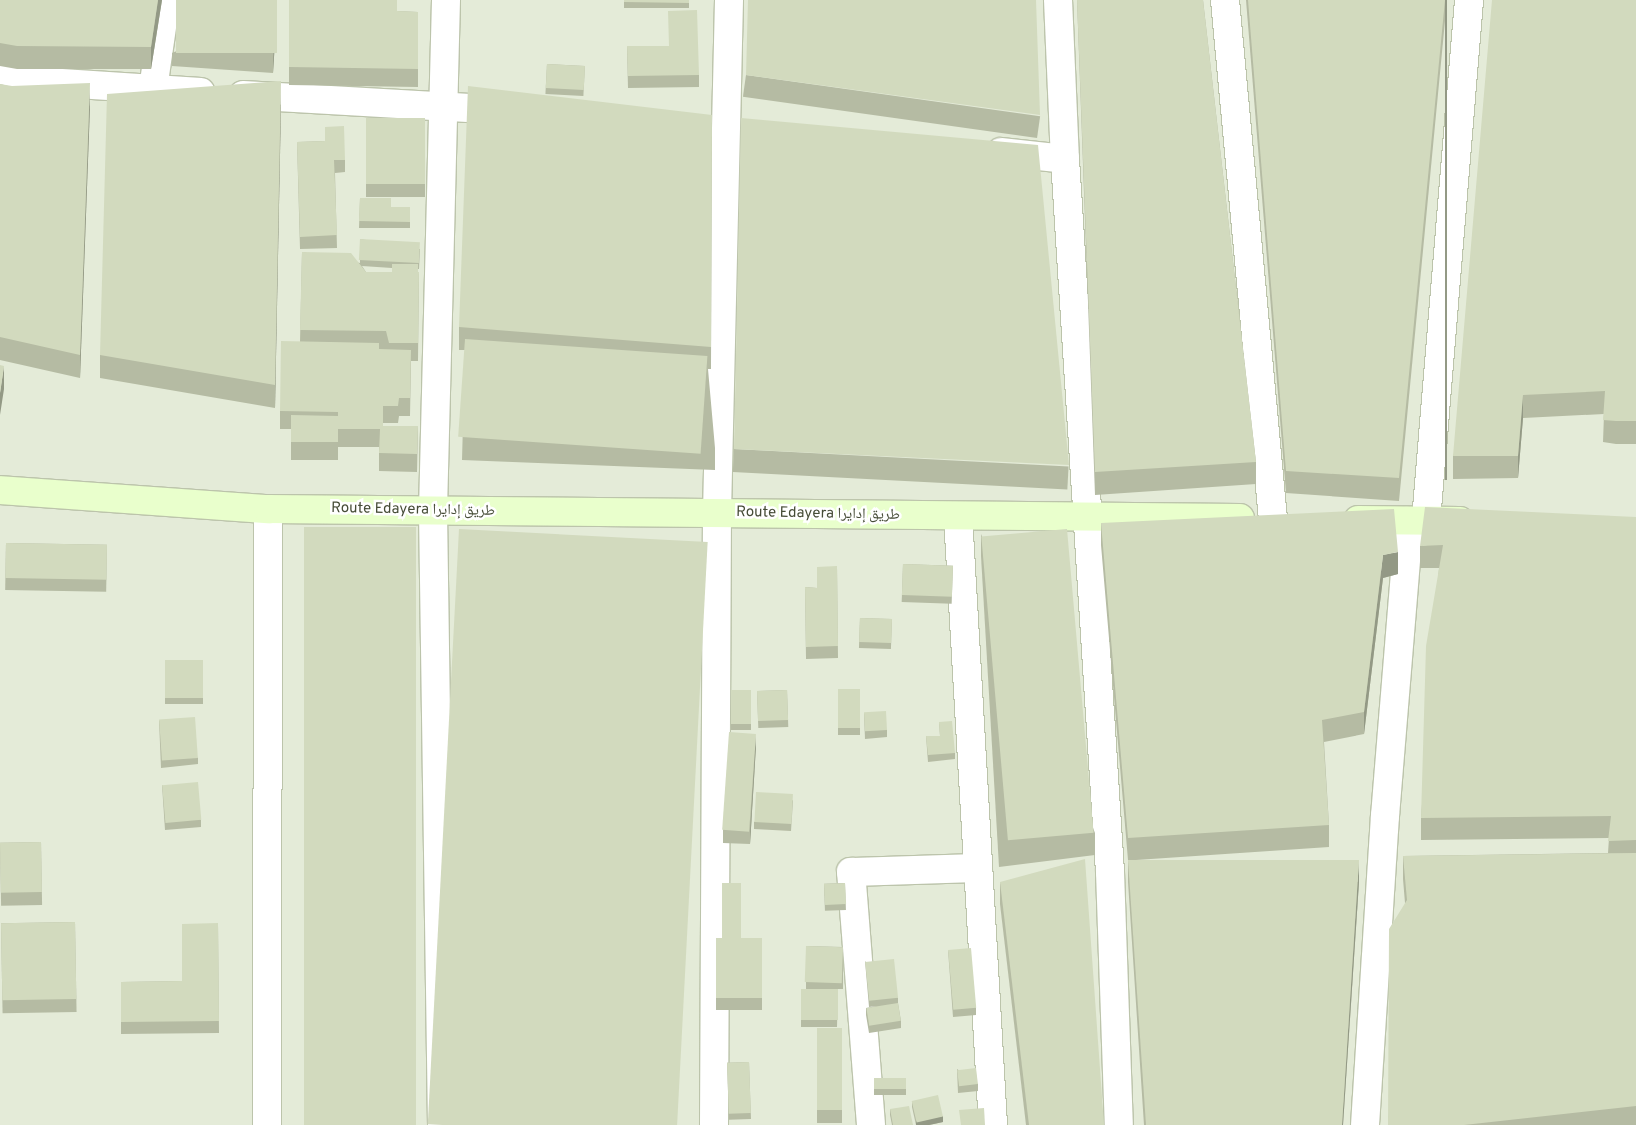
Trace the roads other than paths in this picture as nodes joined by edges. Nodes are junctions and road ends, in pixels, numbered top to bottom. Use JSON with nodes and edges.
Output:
{"nodes":[{"id":1,"x":166,"y":0,"type":"edge"},
{"id":2,"x":446,"y":0,"type":"edge"},
{"id":3,"x":729,"y":0,"type":"edge"},
{"id":4,"x":1058,"y":0,"type":"edge"},
{"id":5,"x":1226,"y":0,"type":"edge"},
{"id":6,"x":1469,"y":0,"type":"edge"},
{"id":7,"x":0,"y":79,"type":"edge"},
{"id":8,"x":153,"y":89,"type":"junction"},
{"id":9,"x":444,"y":107,"type":"junction"},
{"id":10,"x":531,"y":112,"type":"edge"},
{"id":11,"x":715,"y":121,"type":"junction"},
{"id":12,"x":754,"y":125,"type":"edge"},
{"id":13,"x":978,"y":149,"type":"edge"},
{"id":14,"x":1065,"y":159,"type":"junction"},
{"id":15,"x":0,"y":490,"type":"edge"},
{"id":16,"x":268,"y":509,"type":"junction"},
{"id":17,"x":433,"y":510,"type":"junction"},
{"id":18,"x":717,"y":513,"type":"junction"},
{"id":19,"x":958,"y":516,"type":"junction"},
{"id":20,"x":1087,"y":517,"type":"junction"},
{"id":21,"x":1273,"y":519,"type":"junction"},
{"id":22,"x":1302,"y":519,"type":"edge"},
{"id":23,"x":1331,"y":520,"type":"edge"},
{"id":24,"x":1417,"y":521,"type":"junction"},
{"id":25,"x":1483,"y":521,"type":"edge"},
{"id":26,"x":1382,"y":860,"type":"junction"},
{"id":27,"x":1411,"y":861,"type":"edge"},
{"id":28,"x":1353,"y":862,"type":"edge"},
{"id":29,"x":978,"y":868,"type":"junction"},
{"id":30,"x":1139,"y":871,"type":"edge"},
{"id":31,"x":1110,"y":872,"type":"junction"},
{"id":32,"x":267,"y":1125,"type":"edge"},
{"id":33,"x":442,"y":1125,"type":"edge"},
{"id":34,"x":714,"y":1125,"type":"edge"},
{"id":35,"x":871,"y":1125,"type":"edge"},
{"id":36,"x":993,"y":1125,"type":"edge"},
{"id":37,"x":1119,"y":1125,"type":"edge"},
{"id":38,"x":1365,"y":1125,"type":"edge"}],
"edges":[{"from":1,"to":8,"type":"street"},
{"from":2,"to":9,"type":"street"},
{"from":3,"to":11,"type":"street"},
{"from":4,"to":14,"type":"street"},
{"from":5,"to":21,"type":"street"},
{"from":6,"to":24,"type":"street"},
{"from":7,"to":8,"type":"street"},
{"from":8,"to":9,"type":"street"},
{"from":9,"to":10,"type":"street"},
{"from":9,"to":17,"type":"street"},
{"from":11,"to":12,"type":"street"},
{"from":11,"to":18,"type":"street"},
{"from":13,"to":14,"type":"street"},
{"from":14,"to":20,"type":"street"},
{"from":15,"to":16,"type":"street","name":"Route Edayera طريق إدايرا"},
{"from":16,"to":17,"type":"street","name":"Route Edayera طريق إدايرا"},
{"from":16,"to":32,"type":"street"},
{"from":17,"to":18,"type":"street","name":"Route Edayera طريق إدايرا"},
{"from":17,"to":33,"type":"street"},
{"from":18,"to":19,"type":"street","name":"Route Edayera طريق إدايرا"},
{"from":18,"to":34,"type":"street"},
{"from":19,"to":20,"type":"street","name":"Route Edayera طريق إدايرا"},
{"from":19,"to":29,"type":"street"},
{"from":20,"to":21,"type":"street","name":"Route Edayera طريق إدايرا"},
{"from":20,"to":31,"type":"street"},
{"from":21,"to":22,"type":"street","name":"Route Edayera طريق إدايرا"},
{"from":23,"to":24,"type":"street"},
{"from":24,"to":25,"type":"street"},
{"from":24,"to":26,"type":"street"},
{"from":26,"to":27,"type":"street"},
{"from":26,"to":28,"type":"street"},
{"from":26,"to":38,"type":"street"},
{"from":29,"to":35,"type":"street"},
{"from":29,"to":36,"type":"street"},
{"from":30,"to":31,"type":"street"},
{"from":31,"to":37,"type":"street"}]}
